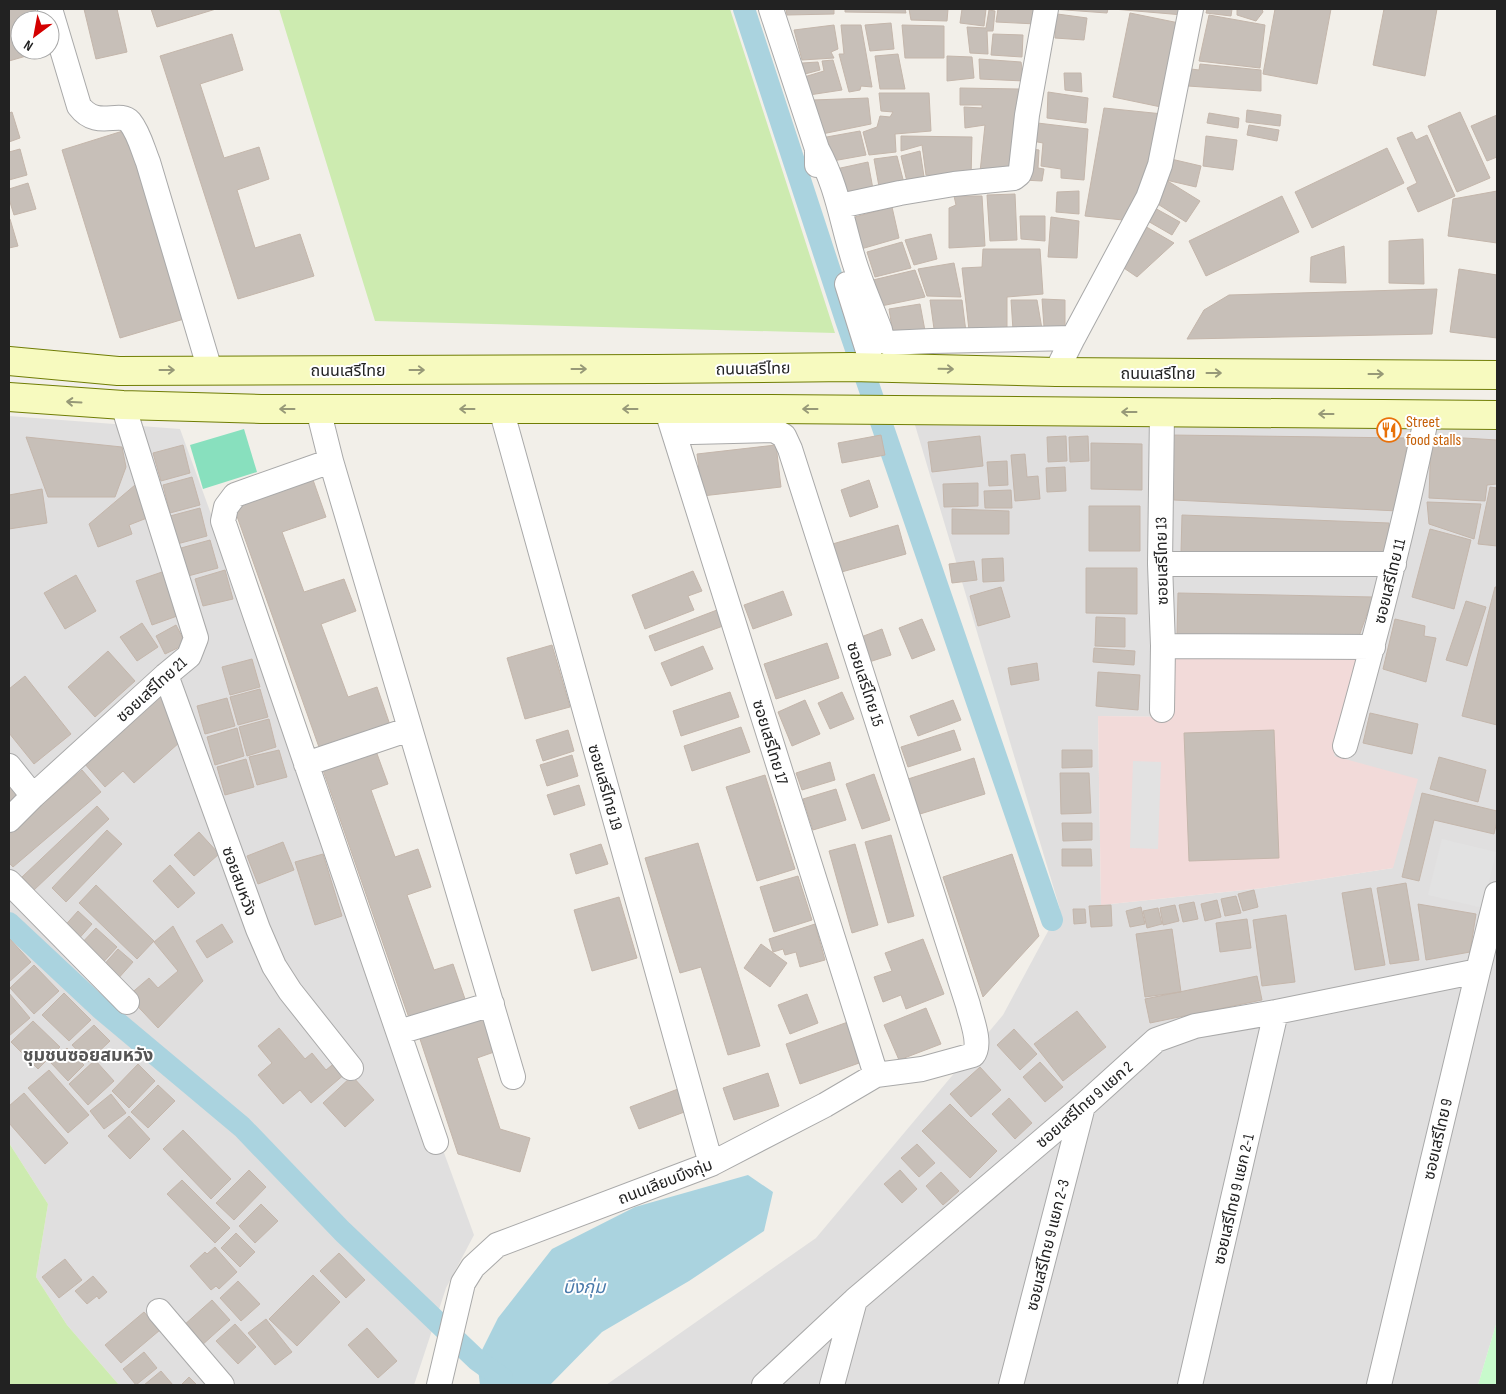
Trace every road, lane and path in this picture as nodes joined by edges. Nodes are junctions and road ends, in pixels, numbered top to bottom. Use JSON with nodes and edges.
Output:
{"nodes":[{"id":1,"x":50,"y":9,"type":"edge"},
{"id":2,"x":771,"y":9,"type":"edge"},
{"id":3,"x":1046,"y":9,"type":"edge"},
{"id":4,"x":1191,"y":9,"type":"edge"},
{"id":5,"x":817,"y":149,"type":"junction"},
{"id":6,"x":840,"y":206,"type":"junction"},
{"id":7,"x":1073,"y":338,"type":"junction"},
{"id":8,"x":9,"y":361,"type":"edge"},
{"id":9,"x":874,"y":368,"type":"junction"},
{"id":10,"x":210,"y":370,"type":"junction"},
{"id":11,"x":1056,"y":372,"type":"junction"},
{"id":12,"x":1497,"y":375,"type":"edge"},
{"id":13,"x":9,"y":397,"type":"edge"},
{"id":14,"x":123,"y":405,"type":"junction"},
{"id":15,"x":501,"y":409,"type":"junction"},
{"id":16,"x":318,"y":410,"type":"junction"},
{"id":17,"x":667,"y":410,"type":"junction"},
{"id":18,"x":1162,"y":413,"type":"junction"},
{"id":19,"x":1427,"y":415,"type":"junction"},
{"id":20,"x":1497,"y":415,"type":"edge"},
{"id":21,"x":331,"y":462,"type":"junction"},
{"id":22,"x":1160,"y":564,"type":"junction"},
{"id":23,"x":1394,"y":564,"type":"junction"},
{"id":24,"x":1163,"y":646,"type":"junction"},
{"id":25,"x":1373,"y":647,"type":"junction"},
{"id":26,"x":166,"y":675,"type":"junction"},
{"id":27,"x":1162,"y":710,"type":"dead end"},
{"id":28,"x":410,"y":729,"type":"junction"},
{"id":29,"x":1345,"y":746,"type":"dead end"},
{"id":30,"x":306,"y":764,"type":"junction"},
{"id":31,"x":9,"y":766,"type":"edge"},
{"id":32,"x":33,"y":796,"type":"junction"},
{"id":33,"x":9,"y":820,"type":"edge"},
{"id":34,"x":9,"y":882,"type":"edge"},
{"id":35,"x":1497,"y":894,"type":"edge"},
{"id":36,"x":1478,"y":971,"type":"junction"},
{"id":37,"x":127,"y":1002,"type":"dead end"},
{"id":38,"x":492,"y":1004,"type":"junction"},
{"id":39,"x":1276,"y":1012,"type":"junction"},
{"id":40,"x":399,"y":1032,"type":"junction"},
{"id":41,"x":972,"y":1055,"type":"joint"},
{"id":42,"x":351,"y":1068,"type":"dead end"},
{"id":43,"x":876,"y":1075,"type":"junction"},
{"id":44,"x":513,"y":1076,"type":"dead end"},
{"id":45,"x":1083,"y":1106,"type":"junction"},
{"id":46,"x":436,"y":1142,"type":"dead end"},
{"id":47,"x":710,"y":1164,"type":"junction"},
{"id":48,"x":855,"y":1300,"type":"junction"},
{"id":49,"x":158,"y":1311,"type":"dead end"},
{"id":50,"x":222,"y":1385,"type":"edge"},
{"id":51,"x":439,"y":1385,"type":"edge"},
{"id":52,"x":764,"y":1385,"type":"edge"},
{"id":53,"x":832,"y":1385,"type":"edge"},
{"id":54,"x":1011,"y":1385,"type":"edge"},
{"id":55,"x":1190,"y":1385,"type":"edge"},
{"id":56,"x":1378,"y":1385,"type":"edge"}],
"edges":[{"from":1,"to":10,"type":"street"},
{"from":2,"to":5,"type":"street"},
{"from":3,"to":6,"type":"street"},
{"from":4,"to":7,"type":"street"},
{"from":5,"to":6,"type":"street"},
{"from":5,"to":9,"type":"street"},
{"from":6,"to":7,"type":"street"},
{"from":7,"to":11,"type":"street"},
{"from":8,"to":10,"type":"main road","name":"ถนนเสรีไทย","one_way":true},
{"from":10,"to":9,"type":"main road","name":"ถนนเสรีไทย","one_way":true},
{"from":9,"to":11,"type":"main road","name":"ถนนเสรีไทย","one_way":true},
{"from":11,"to":12,"type":"main road","name":"ถนนเสรีไทย","one_way":true},
{"from":14,"to":13,"type":"main road","one_way":true},
{"from":16,"to":14,"type":"main road","one_way":true},
{"from":14,"to":26,"type":"street","name":"ซอยเสรีไทย 21"},
{"from":15,"to":16,"type":"main road","one_way":true},
{"from":17,"to":15,"type":"main road","one_way":true},
{"from":15,"to":47,"type":"street","name":"ซอยเสรีไทย 19"},
{"from":16,"to":21,"type":"street"},
{"from":18,"to":17,"type":"main road","one_way":true},
{"from":17,"to":41,"type":"street","name":"ซอยเสรีไทย 15"},
{"from":17,"to":43,"type":"street","name":"ซอยเสรีไทย 17"},
{"from":19,"to":18,"type":"main road","one_way":true},
{"from":18,"to":22,"type":"street","name":"ซอยเสรีไทย 13"},
{"from":19,"to":20,"type":"main road"},
{"from":19,"to":23,"type":"street","name":"ซอยเสรีไทย 11"},
{"from":21,"to":28,"type":"street"},
{"from":21,"to":30,"type":"street"},
{"from":22,"to":23,"type":"street"},
{"from":22,"to":24,"type":"street","name":"ซอยเสรีไทย 13"},
{"from":23,"to":25,"type":"street","name":"ซอยเสรีไทย 11"},
{"from":24,"to":25,"type":"street"},
{"from":24,"to":27,"type":"street","name":"ซอยเสรีไทย 13"},
{"from":25,"to":29,"type":"street","name":"ซอยเสรีไทย 11"},
{"from":26,"to":32,"type":"street","name":"ซอยเสรีไทย 21"},
{"from":26,"to":42,"type":"street","name":"ซอยสมหวัง"},
{"from":28,"to":30,"type":"street"},
{"from":28,"to":38,"type":"street"},
{"from":30,"to":40,"type":"street"},
{"from":31,"to":32,"type":"street"},
{"from":32,"to":33,"type":"street","name":"ซอยเสรีไทย 21"},
{"from":34,"to":37,"type":"street"},
{"from":35,"to":36,"type":"street","name":"ซอยเสรีไทย 9"},
{"from":36,"to":39,"type":"street","name":"ซอยเสรีไทย 9 แยก 2"},
{"from":36,"to":56,"type":"street","name":"ซอยเสรีไทย 9"},
{"from":38,"to":40,"type":"street"},
{"from":38,"to":44,"type":"street"},
{"from":39,"to":45,"type":"street","name":"ซอยเสรีไทย 9 แยก 2"},
{"from":39,"to":55,"type":"street","name":"ซอยเสรีไทย 9 แยก 2-1"},
{"from":40,"to":46,"type":"street"},
{"from":41,"to":43,"type":"street","name":"ถนนเลียบบึงกุ่ม"},
{"from":43,"to":47,"type":"street","name":"ถนนเลียบบึงกุ่ม"},
{"from":45,"to":48,"type":"street","name":"ซอยเสรีไทย 9 แยก 2"},
{"from":45,"to":54,"type":"street","name":"ซอยเสรีไทย 9 แยก 2-3"},
{"from":47,"to":51,"type":"street","name":"ถนนเลียบบึงกุ่ม"},
{"from":48,"to":52,"type":"street","name":"ซอยเสรีไทย 9 แยก 2"},
{"from":48,"to":53,"type":"street"},
{"from":49,"to":50,"type":"street"}]}
